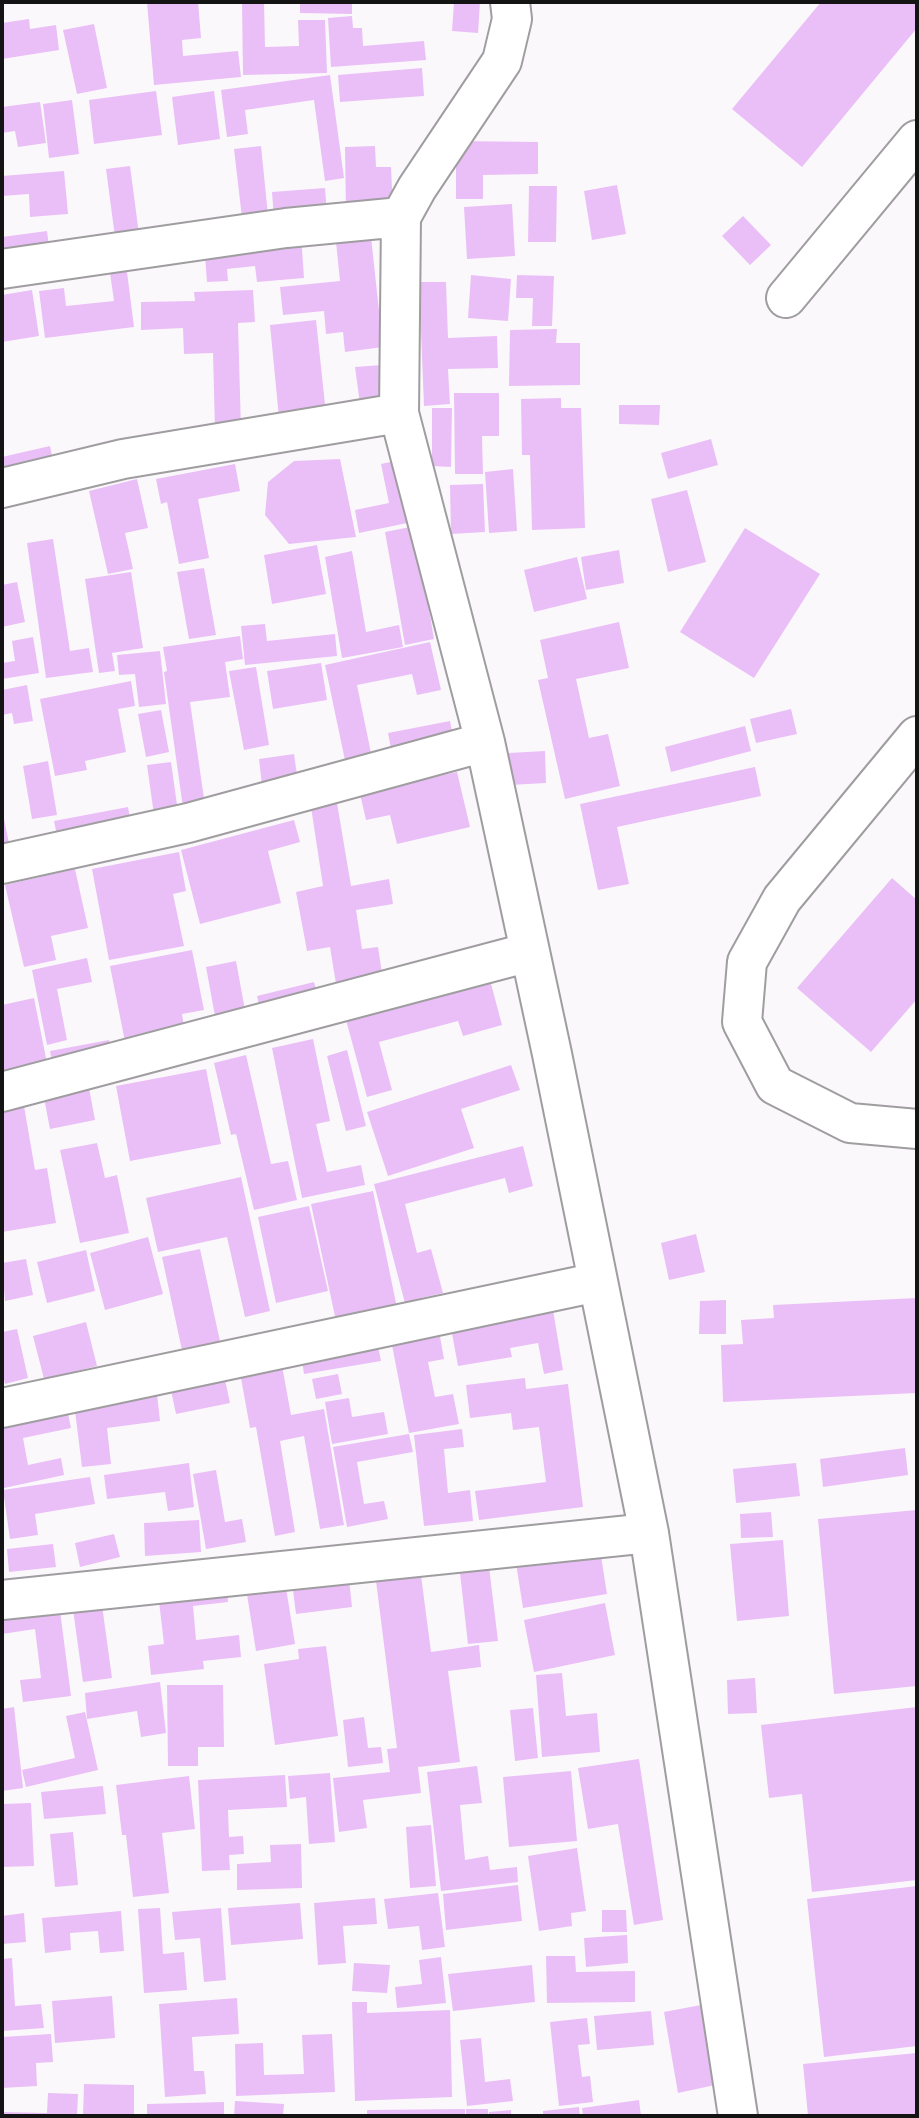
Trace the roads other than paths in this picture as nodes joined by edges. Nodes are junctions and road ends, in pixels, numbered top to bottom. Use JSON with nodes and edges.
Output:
{"nodes":[{"id":1,"x":510,"y":2,"type":"edge"},
{"id":2,"x":917,"y":140,"type":"edge"},
{"id":3,"x":401,"y":217,"type":"junction"},
{"id":4,"x":2,"y":269,"type":"edge"},
{"id":5,"x":786,"y":298,"type":"dead end"},
{"id":6,"x":399,"y":414,"type":"junction"},
{"id":7,"x":2,"y":488,"type":"edge"},
{"id":8,"x":917,"y":736,"type":"edge"},
{"id":9,"x":485,"y":742,"type":"junction"},
{"id":10,"x":2,"y":863,"type":"edge"},
{"id":11,"x":530,"y":952,"type":"junction"},
{"id":12,"x":2,"y":1092,"type":"edge"},
{"id":13,"x":917,"y":1129,"type":"edge"},
{"id":14,"x":598,"y":1282,"type":"junction"},
{"id":15,"x":2,"y":1408,"type":"edge"},
{"id":16,"x":649,"y":1533,"type":"junction"},
{"id":17,"x":2,"y":1600,"type":"edge"},
{"id":18,"x":738,"y":2116,"type":"edge"}],
"edges":[{"from":1,"to":3,"type":"street"},
{"from":2,"to":5,"type":"street"},
{"from":3,"to":4,"type":"street"},
{"from":3,"to":6,"type":"street"},
{"from":6,"to":7,"type":"street"},
{"from":6,"to":9,"type":"street"},
{"from":8,"to":13,"type":"street"},
{"from":9,"to":10,"type":"street"},
{"from":9,"to":11,"type":"street"},
{"from":11,"to":12,"type":"street"},
{"from":11,"to":14,"type":"street"},
{"from":14,"to":15,"type":"street"},
{"from":14,"to":16,"type":"street"},
{"from":16,"to":17,"type":"street"},
{"from":16,"to":18,"type":"street"}]}
